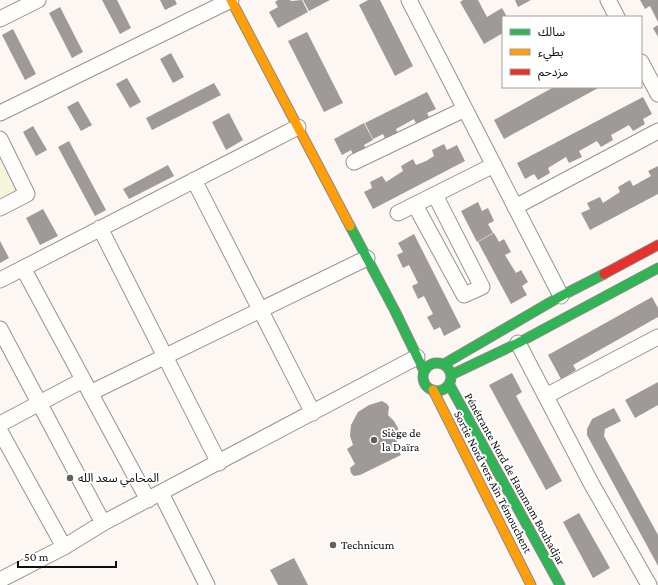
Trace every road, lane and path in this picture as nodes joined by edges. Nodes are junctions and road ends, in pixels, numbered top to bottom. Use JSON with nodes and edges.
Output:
{"nodes":[{"id":1,"x":38,"y":0,"type":"edge"},
{"id":2,"x":231,"y":0,"type":"edge"},
{"id":3,"x":409,"y":0,"type":"edge"},
{"id":4,"x":608,"y":0,"type":"edge"},
{"id":5,"x":616,"y":16,"type":"edge"},
{"id":6,"x":0,"y":19,"type":"edge"},
{"id":7,"x":642,"y":64,"type":"edge"},
{"id":8,"x":658,"y":94,"type":"edge"},
{"id":9,"x":465,"y":109,"type":"junction"},
{"id":10,"x":0,"y":114,"type":"edge"},
{"id":11,"x":298,"y":127,"type":"junction"},
{"id":12,"x":658,"y":131,"type":"edge"},
{"id":13,"x":0,"y":139,"type":"edge"},
{"id":14,"x":354,"y":162,"type":"dead end"},
{"id":15,"x":494,"y":165,"type":"junction"},
{"id":16,"x":194,"y":180,"type":"junction"},
{"id":17,"x":435,"y":195,"type":"junction"},
{"id":18,"x":415,"y":205,"type":"junction"},
{"id":19,"x":515,"y":207,"type":"junction"},
{"id":20,"x":0,"y":208,"type":"edge"},
{"id":21,"x":398,"y":213,"type":"dead end"},
{"id":22,"x":100,"y":228,"type":"junction"},
{"id":23,"x":658,"y":245,"type":"edge"},
{"id":24,"x":367,"y":258,"type":"junction"},
{"id":25,"x":23,"y":268,"type":"junction"},
{"id":26,"x":658,"y":268,"type":"edge"},
{"id":27,"x":0,"y":280,"type":"edge"},
{"id":28,"x":561,"y":296,"type":"junction"},
{"id":29,"x":260,"y":310,"type":"junction"},
{"id":30,"x":395,"y":311,"type":"junction"},
{"id":31,"x":0,"y":329,"type":"edge"},
{"id":32,"x":658,"y":337,"type":"edge"},
{"id":33,"x":518,"y":343,"type":"junction"},
{"id":34,"x":422,"y":351,"type":"junction"},
{"id":35,"x":166,"y":356,"type":"junction"},
{"id":36,"x":439,"y":364,"type":"junction"},
{"id":37,"x":424,"y":371,"type":"junction"},
{"id":38,"x":450,"y":380,"type":"junction"},
{"id":39,"x":87,"y":387,"type":"junction"},
{"id":40,"x":433,"y":390,"type":"junction"},
{"id":41,"x":546,"y":396,"type":"junction"},
{"id":42,"x":40,"y":404,"type":"junction"},
{"id":43,"x":313,"y":413,"type":"junction"},
{"id":44,"x":0,"y":424,"type":"edge"},
{"id":45,"x":0,"y":431,"type":"edge"},
{"id":46,"x":219,"y":463,"type":"junction"},
{"id":47,"x":161,"y":493,"type":"junction"},
{"id":48,"x":148,"y":500,"type":"junction"},
{"id":49,"x":103,"y":523,"type":"junction"},
{"id":50,"x":64,"y":547,"type":"junction"},
{"id":51,"x":0,"y":580,"type":"edge"},
{"id":52,"x":207,"y":585,"type":"edge"},
{"id":53,"x":531,"y":585,"type":"edge"},
{"id":54,"x":560,"y":585,"type":"edge"},
{"id":55,"x":649,"y":585,"type":"edge"}],
"edges":[{"from":1,"to":6,"type":"street"},
{"from":2,"to":10,"type":"street"},
{"from":2,"to":11,"type":"main road"},
{"from":3,"to":9,"type":"street"},
{"from":4,"to":5,"type":"street"},
{"from":7,"to":8,"type":"street"},
{"from":9,"to":14,"type":"street"},
{"from":9,"to":15,"type":"street"},
{"from":11,"to":16,"type":"street"},
{"from":11,"to":24,"type":"main road"},
{"from":12,"to":19,"type":"street"},
{"from":13,"to":20,"type":"street"},
{"from":15,"to":17,"type":"street"},
{"from":15,"to":19,"type":"street"},
{"from":16,"to":22,"type":"street"},
{"from":16,"to":29,"type":"street"},
{"from":17,"to":18,"type":"street"},
{"from":17,"to":18,"type":"street"},
{"from":18,"to":21,"type":"street"},
{"from":19,"to":28,"type":"street"},
{"from":22,"to":25,"type":"street"},
{"from":22,"to":35,"type":"street"},
{"from":23,"to":28,"type":"main road"},
{"from":24,"to":29,"type":"street"},
{"from":24,"to":30,"type":"main road"},
{"from":25,"to":27,"type":"street"},
{"from":25,"to":39,"type":"street"},
{"from":26,"to":33,"type":"main road"},
{"from":28,"to":36,"type":"main road"},
{"from":29,"to":35,"type":"street"},
{"from":29,"to":43,"type":"street"},
{"from":30,"to":34,"type":"main road"},
{"from":30,"to":34,"type":"main road"},
{"from":31,"to":42,"type":"street"},
{"from":32,"to":41,"type":"street"},
{"from":33,"to":38,"type":"main road"},
{"from":33,"to":41,"type":"street"},
{"from":34,"to":36,"type":"main road"},
{"from":34,"to":37,"type":"main road"},
{"from":34,"to":43,"type":"street"},
{"from":35,"to":39,"type":"street"},
{"from":35,"to":46,"type":"street"},
{"from":36,"to":37,"type":"main road"},
{"from":36,"to":38,"type":"main road"},
{"from":37,"to":40,"type":"main road"},
{"from":38,"to":40,"type":"main road"},
{"from":38,"to":54,"type":"main road","name":"Pénétrante Nord de Hammam Bouhadjar"},
{"from":39,"to":42,"type":"street"},
{"from":39,"to":48,"type":"street"},
{"from":40,"to":53,"type":"main road","name":"Sortie Nord vers Aïn Témouchent"},
{"from":41,"to":55,"type":"street"},
{"from":42,"to":44,"type":"street"},
{"from":42,"to":49,"type":"street"},
{"from":43,"to":46,"type":"street"},
{"from":45,"to":50,"type":"street"},
{"from":46,"to":47,"type":"street"},
{"from":47,"to":48,"type":"street"},
{"from":47,"to":52,"type":"street"},
{"from":48,"to":49,"type":"street"},
{"from":49,"to":50,"type":"street"},
{"from":50,"to":51,"type":"street"}]}
